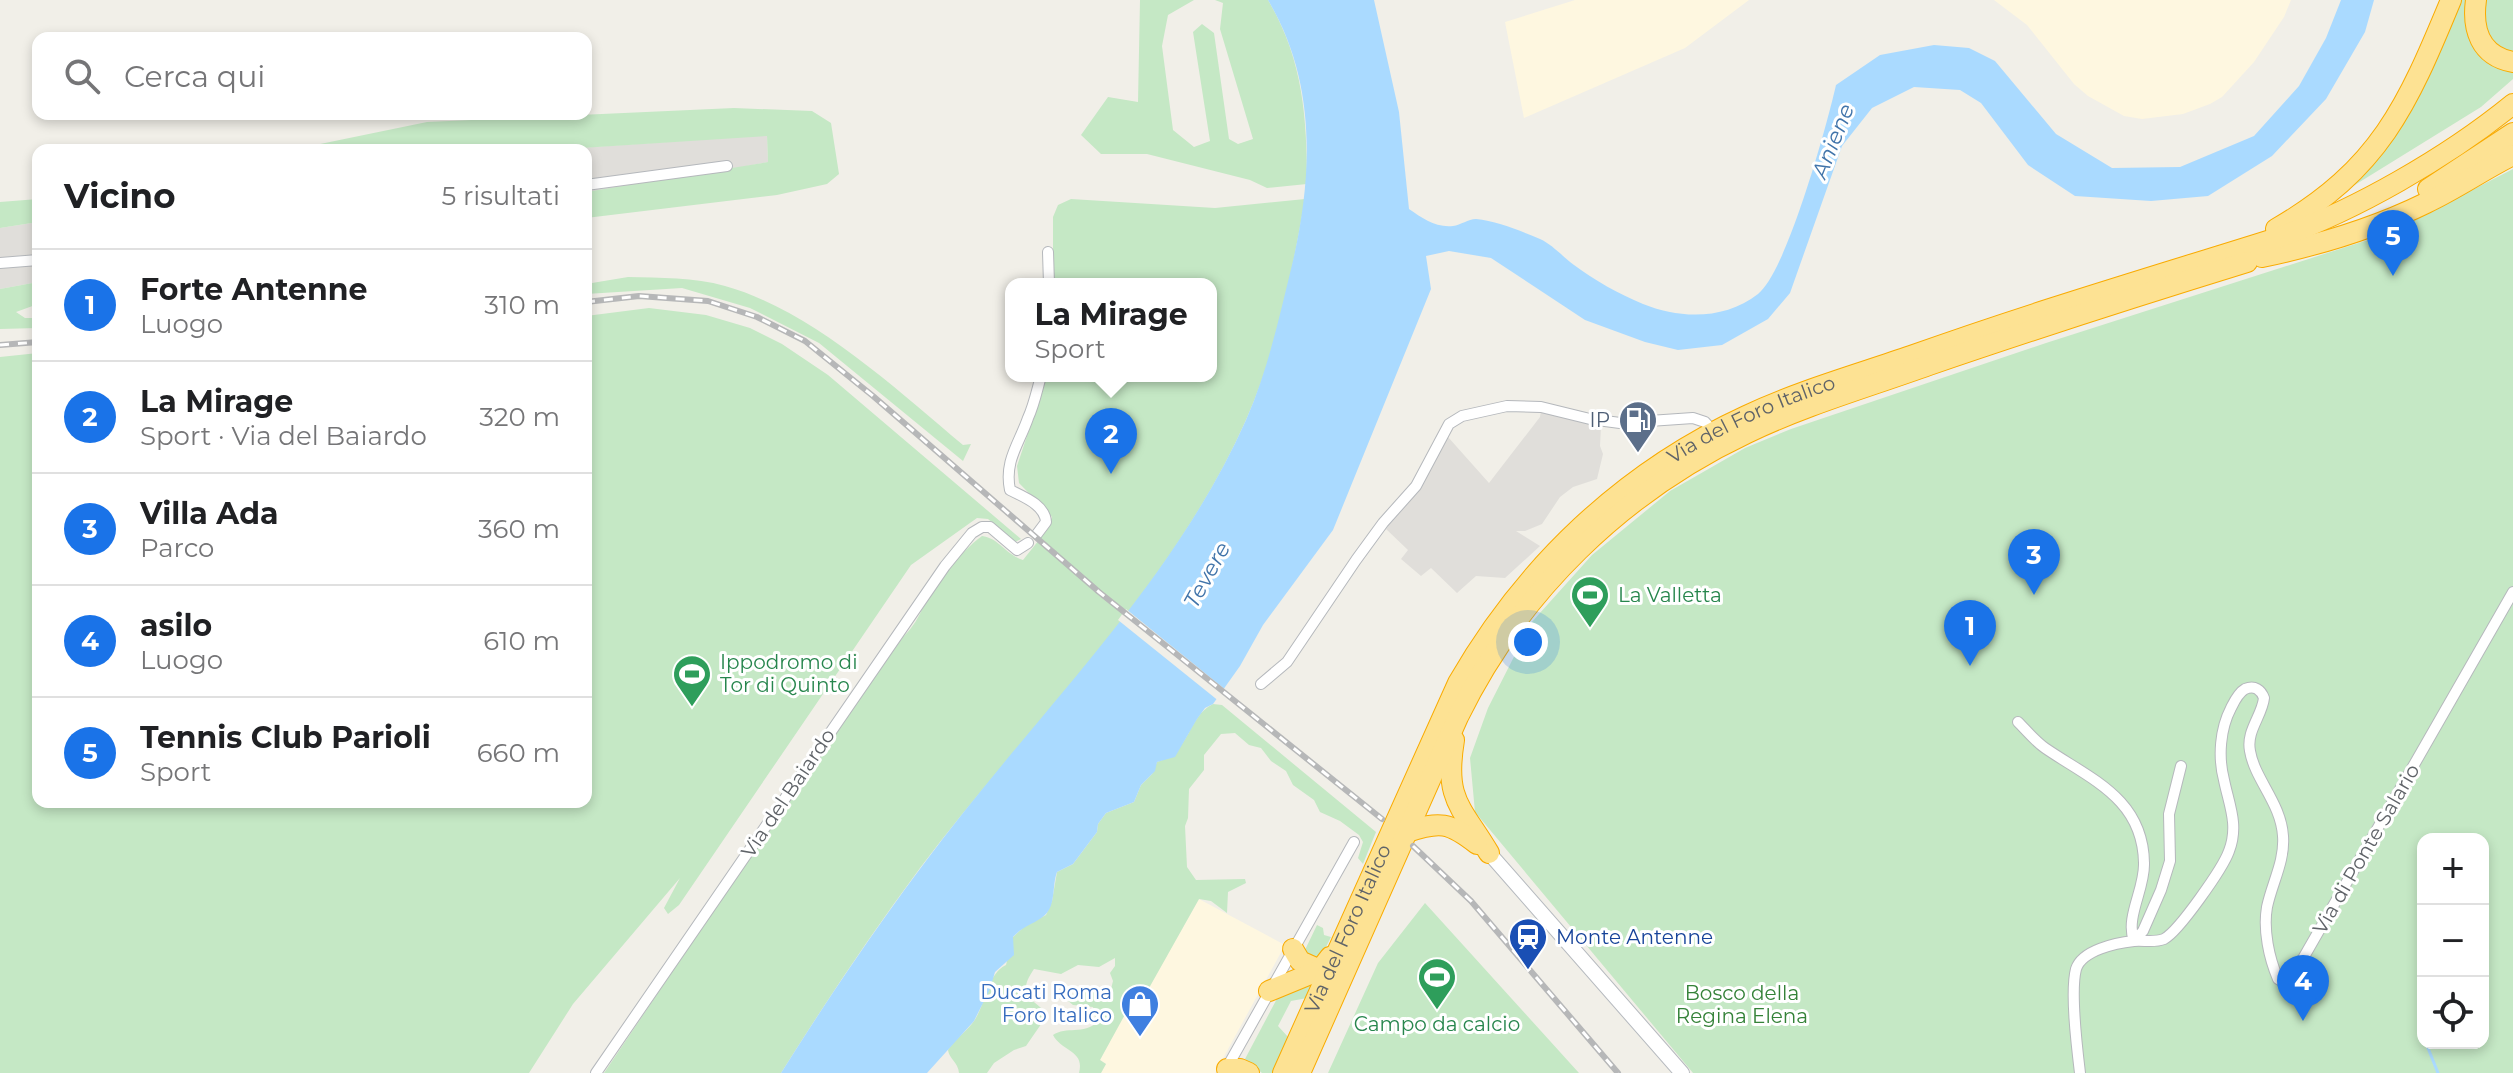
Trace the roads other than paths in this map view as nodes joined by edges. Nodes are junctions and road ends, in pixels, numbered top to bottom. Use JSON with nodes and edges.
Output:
{"nodes":[{"id":1,"x":2451,"y":0,"type":"edge"},
{"id":2,"x":2476,"y":0,"type":"edge"},
{"id":3,"x":2513,"y":62,"type":"edge"},
{"id":4,"x":2513,"y":88,"type":"edge"},
{"id":5,"x":2513,"y":104,"type":"edge"},
{"id":6,"x":2513,"y":118,"type":"edge"},
{"id":7,"x":2513,"y":133,"type":"edge"},
{"id":8,"x":2513,"y":155,"type":"edge"},
{"id":9,"x":727,"y":166,"type":"dead end"},
{"id":10,"x":592,"y":184,"type":"edge"},
{"id":11,"x":2315,"y":223,"type":"junction"},
{"id":12,"x":2341,"y":238,"type":"junction"},
{"id":13,"x":2239,"y":250,"type":"junction"},
{"id":14,"x":1048,"y":252,"type":"dead end"},
{"id":15,"x":2262,"y":257,"type":"junction"},
{"id":16,"x":32,"y":260,"type":"edge"},
{"id":17,"x":0,"y":263,"type":"edge"},
{"id":18,"x":1049,"y":278,"type":"edge"},
{"id":19,"x":1039,"y":382,"type":"edge"},
{"id":20,"x":1714,"y":432,"type":"junction"},
{"id":21,"x":1037,"y":534,"type":"dead end"},
{"id":22,"x":1028,"y":543,"type":"dead end"},
{"id":23,"x":2513,"y":592,"type":"edge"},
{"id":24,"x":1261,"y":684,"type":"dead end"},
{"id":25,"x":1458,"y":717,"type":"junction"},
{"id":26,"x":2018,"y":722,"type":"dead end"},
{"id":27,"x":2181,"y":766,"type":"dead end"},
{"id":28,"x":1407,"y":832,"type":"junction"},
{"id":29,"x":1354,"y":842,"type":"dead end"},
{"id":30,"x":1489,"y":853,"type":"junction"},
{"id":31,"x":1349,"y":927,"type":"junction"},
{"id":32,"x":2134,"y":941,"type":"junction"},
{"id":33,"x":1293,"y":949,"type":"junction"},
{"id":34,"x":1320,"y":970,"type":"junction"},
{"id":35,"x":1269,"y":991,"type":"junction"},
{"id":36,"x":1226,"y":1071,"type":"edge"},
{"id":37,"x":596,"y":1073,"type":"edge"},
{"id":38,"x":1249,"y":1073,"type":"edge"},
{"id":39,"x":1283,"y":1073,"type":"edge"},
{"id":40,"x":1300,"y":1073,"type":"edge"},
{"id":41,"x":1682,"y":1073,"type":"edge"},
{"id":42,"x":2080,"y":1073,"type":"edge"}],
"edges":[{"from":1,"to":13,"type":"highway"},
{"from":2,"to":3,"type":"highway"},
{"from":4,"to":11,"type":"highway"},
{"from":5,"to":11,"type":"highway","name":"Via del Foro Italico"},
{"from":6,"to":15,"type":"highway","name":"Via del Foro Italico"},
{"from":7,"to":12,"type":"highway"},
{"from":8,"to":12,"type":"highway"},
{"from":9,"to":10,"type":"street"},
{"from":11,"to":13,"type":"highway","name":"Via del Foro Italico"},
{"from":12,"to":15,"type":"highway"},
{"from":13,"to":20,"type":"highway","name":"Via del Foro Italico"},
{"from":14,"to":18,"type":"street"},
{"from":15,"to":25,"type":"highway","name":"Via del Foro Italico"},
{"from":16,"to":17,"type":"street"},
{"from":19,"to":21,"type":"street"},
{"from":20,"to":24,"type":"street"},
{"from":20,"to":31,"type":"highway","name":"Via del Foro Italico"},
{"from":22,"to":37,"type":"street","name":"Via del Baiardo"},
{"from":23,"to":32,"type":"street","name":"Via di Ponte Salario"},
{"from":25,"to":28,"type":"highway","name":"Via del Foro Italico"},
{"from":25,"to":30,"type":"highway"},
{"from":26,"to":32,"type":"street"},
{"from":27,"to":32,"type":"street"},
{"from":28,"to":30,"type":"highway"},
{"from":28,"to":40,"type":"highway","name":"Via del Foro Italico"},
{"from":29,"to":33,"type":"street","name":"Via del Foro Italico"},
{"from":30,"to":41,"type":"street"},
{"from":31,"to":34,"type":"highway"},
{"from":31,"to":39,"type":"highway","name":"Via del Foro Italico"},
{"from":32,"to":42,"type":"street","name":"Via di Ponte Salario"},
{"from":33,"to":34,"type":"highway"},
{"from":33,"to":35,"type":"street","name":"Via del Foro Italico"},
{"from":34,"to":35,"type":"highway"},
{"from":35,"to":36,"type":"street","name":"Via del Foro Italico"},
{"from":36,"to":38,"type":"highway"}]}
